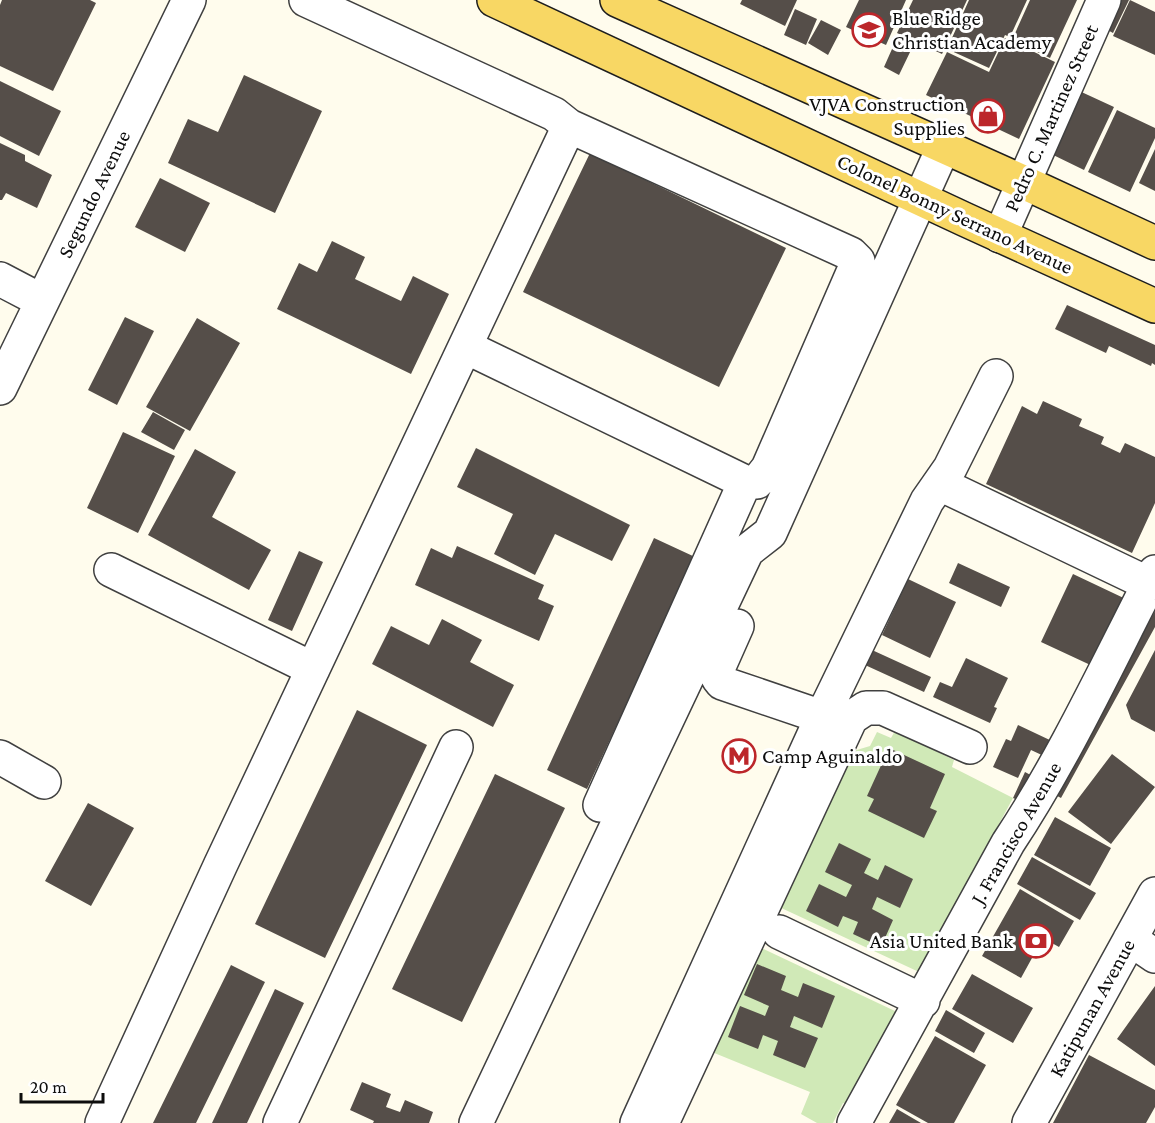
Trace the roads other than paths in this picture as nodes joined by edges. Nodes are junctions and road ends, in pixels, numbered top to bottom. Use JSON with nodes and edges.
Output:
{"nodes":[{"id":1,"x":189,"y":0,"type":"edge"},
{"id":2,"x":306,"y":0,"type":"edge"},
{"id":3,"x":494,"y":0,"type":"edge"},
{"id":4,"x":617,"y":0,"type":"edge"},
{"id":5,"x":1104,"y":0,"type":"edge"},
{"id":6,"x":569,"y":126,"type":"junction"},
{"id":7,"x":944,"y":146,"type":"junction"},
{"id":8,"x":1023,"y":182,"type":"junction"},
{"id":9,"x":921,"y":198,"type":"junction"},
{"id":10,"x":1000,"y":236,"type":"junction"},
{"id":11,"x":1155,"y":243,"type":"edge"},
{"id":12,"x":0,"y":279,"type":"edge"},
{"id":13,"x":42,"y":301,"type":"junction"},
{"id":14,"x":1155,"y":306,"type":"edge"},
{"id":15,"x":466,"y":347,"type":"junction"},
{"id":16,"x":996,"y":376,"type":"dead end"},
{"id":17,"x":0,"y":388,"type":"edge"},
{"id":18,"x":745,"y":482,"type":"junction"},
{"id":19,"x":940,"y":484,"type":"junction"},
{"id":20,"x":770,"y":533,"type":"junction"},
{"id":21,"x":111,"y":570,"type":"dead end"},
{"id":22,"x":1152,"y":578,"type":"edge"},
{"id":23,"x":313,"y":669,"type":"junction"},
{"id":24,"x":822,"y":717,"type":"junction"},
{"id":25,"x":456,"y":747,"type":"dead end"},
{"id":26,"x":970,"y":747,"type":"dead end"},
{"id":27,"x":0,"y":757,"type":"edge"},
{"id":28,"x":44,"y":782,"type":"dead end"},
{"id":29,"x":600,"y":804,"type":"dead end"},
{"id":30,"x":1155,"y":894,"type":"edge"},
{"id":31,"x":779,"y":933,"type":"dead end"},
{"id":32,"x":1143,"y":947,"type":"edge"},
{"id":33,"x":923,"y":1001,"type":"junction"},
{"id":34,"x":1036,"y":1120,"type":"edge"},
{"id":35,"x":102,"y":1123,"type":"edge"},
{"id":36,"x":280,"y":1123,"type":"edge"},
{"id":37,"x":476,"y":1123,"type":"edge"},
{"id":38,"x":637,"y":1123,"type":"edge"},
{"id":39,"x":662,"y":1123,"type":"edge"},
{"id":40,"x":854,"y":1123,"type":"edge"}],
"edges":[{"from":1,"to":13,"type":"street","name":"Segundo Avenue"},
{"from":2,"to":6,"type":"street"},
{"from":3,"to":9,"type":"main road","name":"Colonel Bonny Serrano Avenue"},
{"from":4,"to":7,"type":"main road"},
{"from":5,"to":8,"type":"street","name":"Pedro C. Martinez Street"},
{"from":6,"to":15,"type":"street"},
{"from":6,"to":18,"type":"street"},
{"from":7,"to":8,"type":"main road"},
{"from":7,"to":9,"type":"street"},
{"from":8,"to":10,"type":"street","name":"Pedro C. Martinez Street"},
{"from":8,"to":11,"type":"main road"},
{"from":9,"to":10,"type":"main road","name":"Colonel Bonny Serrano Avenue"},
{"from":9,"to":20,"type":"street"},
{"from":10,"to":14,"type":"main road","name":"Colonel Bonny Serrano Avenue"},
{"from":12,"to":13,"type":"street"},
{"from":13,"to":17,"type":"street","name":"Segundo Avenue"},
{"from":15,"to":18,"type":"street"},
{"from":15,"to":23,"type":"street"},
{"from":16,"to":19,"type":"street"},
{"from":18,"to":29,"type":"street"},
{"from":19,"to":22,"type":"street"},
{"from":19,"to":24,"type":"street"},
{"from":20,"to":24,"type":"street"},
{"from":20,"to":37,"type":"street"},
{"from":21,"to":23,"type":"street"},
{"from":22,"to":33,"type":"street","name":"J. Francisco Avenue"},
{"from":23,"to":35,"type":"street"},
{"from":24,"to":38,"type":"street"},
{"from":25,"to":36,"type":"street"},
{"from":26,"to":39,"type":"street"},
{"from":27,"to":28,"type":"street"},
{"from":30,"to":32,"type":"street","name":"Katipunan Avenue"},
{"from":31,"to":33,"type":"street"},
{"from":32,"to":34,"type":"street","name":"Katipunan Avenue"},
{"from":33,"to":40,"type":"street","name":"J. Francisco Avenue"}]}
